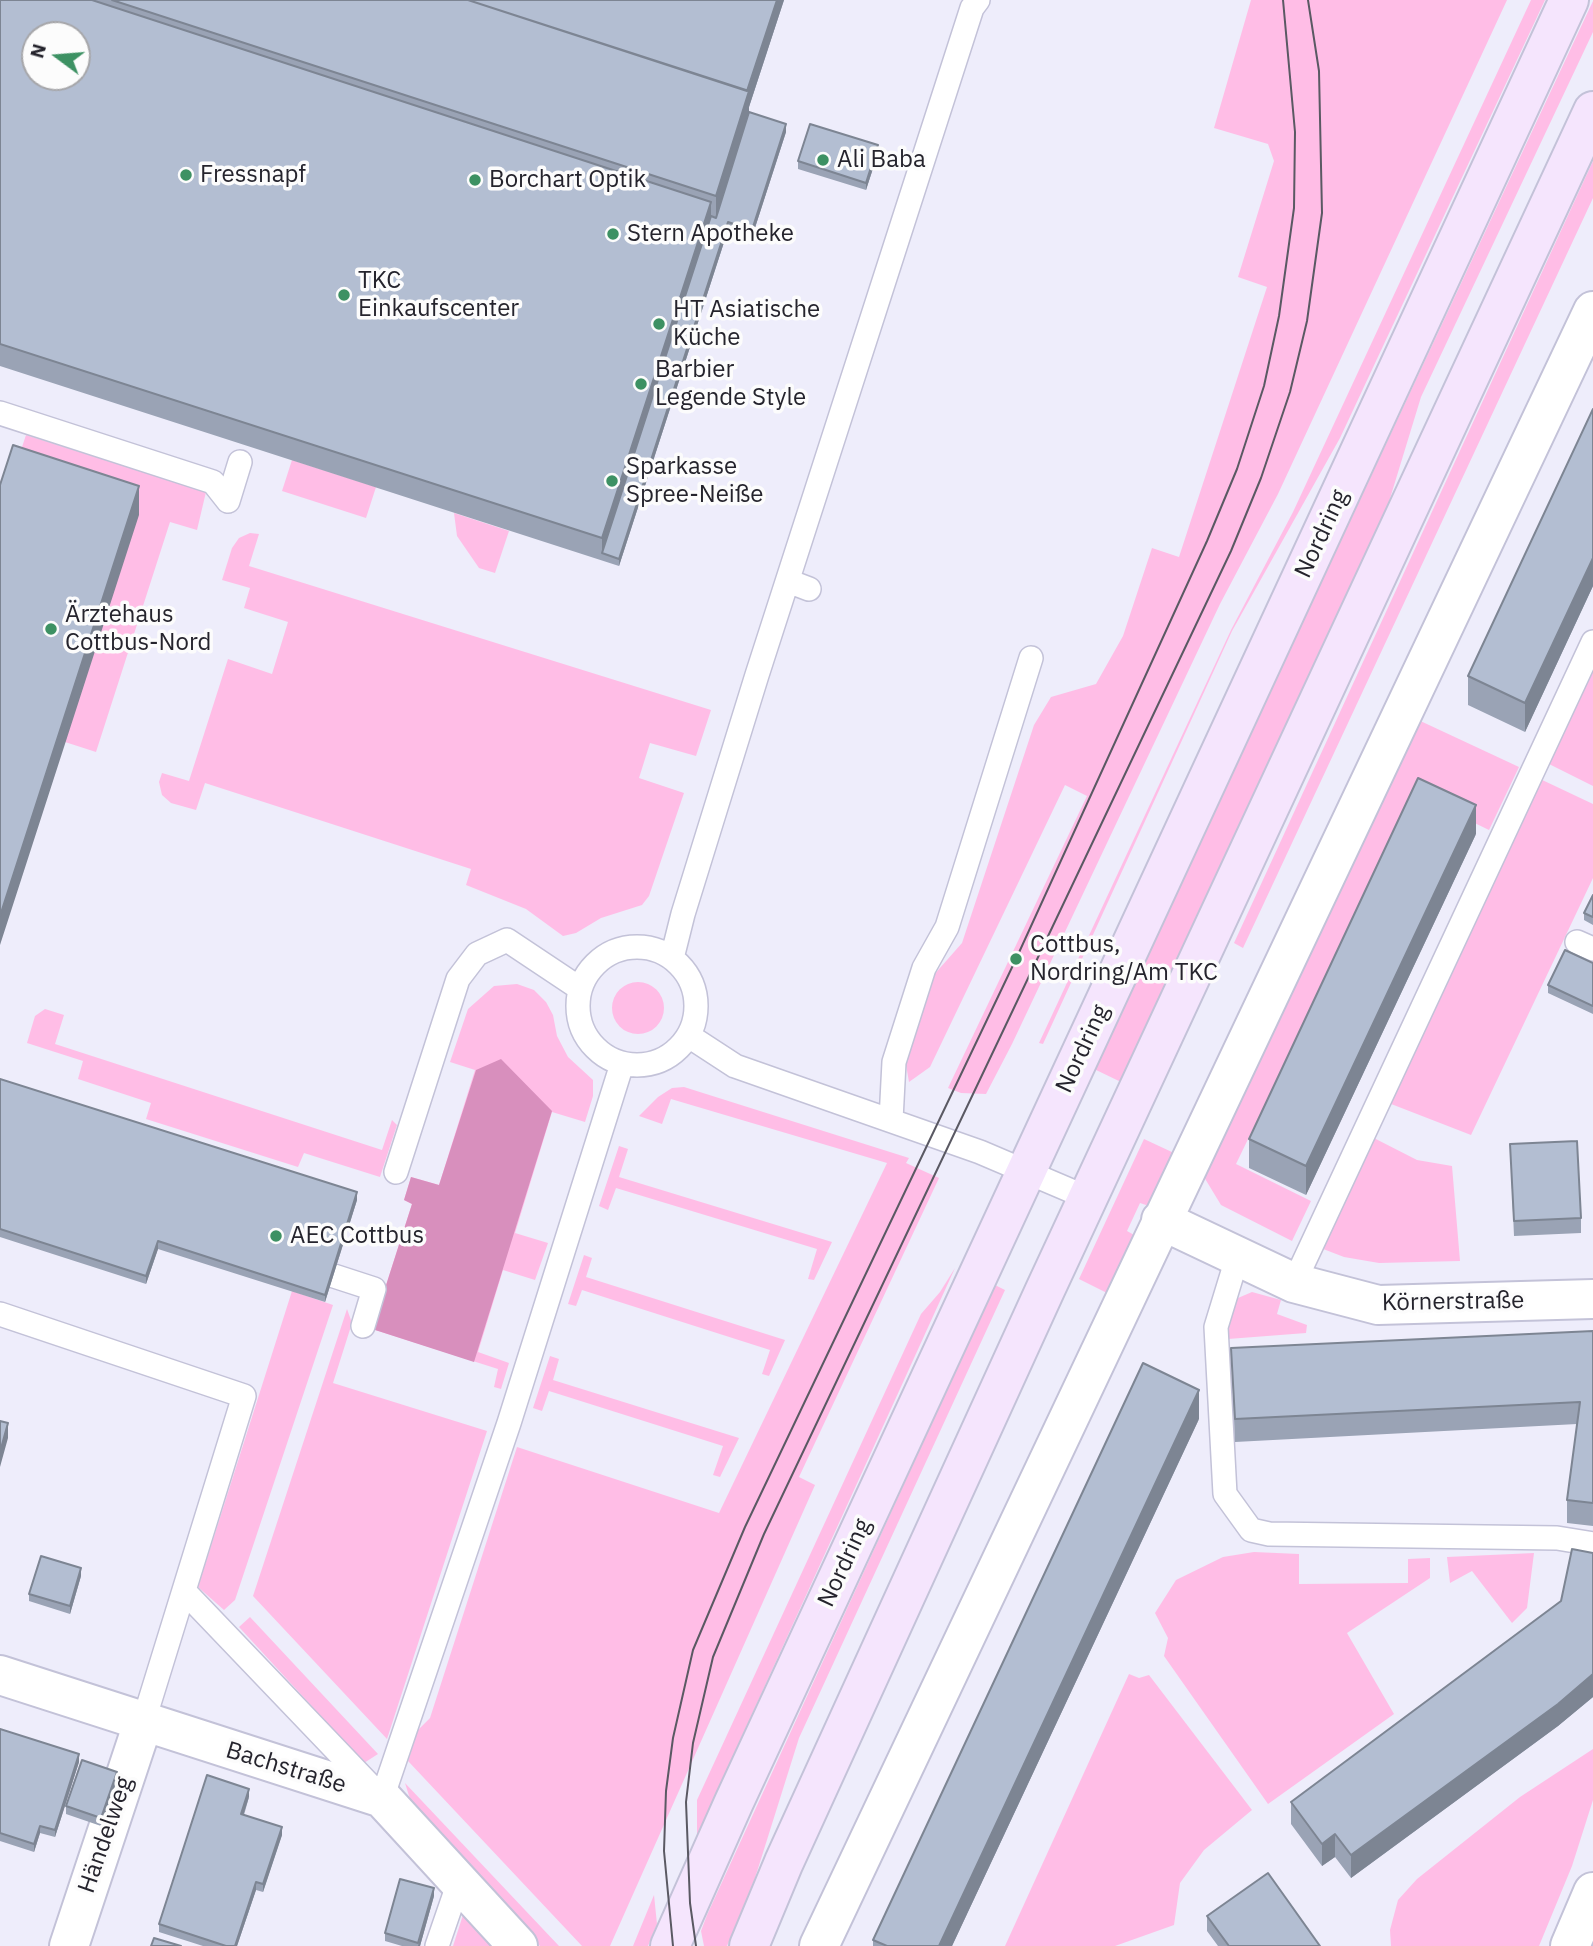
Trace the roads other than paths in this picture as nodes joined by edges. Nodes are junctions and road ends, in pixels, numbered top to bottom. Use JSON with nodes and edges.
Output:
{"nodes":[{"id":1,"x":978,"y":0,"type":"edge"},
{"id":2,"x":1569,"y":0,"type":"edge"},
{"id":3,"x":1593,"y":111,"type":"edge"},
{"id":4,"x":1593,"y":311,"type":"edge"},
{"id":5,"x":0,"y":413,"type":"edge"},
{"id":6,"x":240,"y":463,"type":"dead end"},
{"id":7,"x":1593,"y":642,"type":"edge"},
{"id":8,"x":1031,"y":658,"type":"dead end"},
{"id":9,"x":672,"y":958,"type":"junction"},
{"id":10,"x":579,"y":988,"type":"junction"},
{"id":11,"x":689,"y":1036,"type":"junction"},
{"id":12,"x":622,"y":1064,"type":"junction"},
{"id":13,"x":891,"y":1120,"type":"junction"},
{"id":14,"x":1027,"y":1171,"type":"junction"},
{"id":15,"x":396,"y":1172,"type":"dead end"},
{"id":16,"x":1088,"y":1198,"type":"junction"},
{"id":17,"x":1161,"y":1220,"type":"junction"},
{"id":18,"x":1238,"y":1255,"type":"junction"},
{"id":19,"x":334,"y":1276,"type":"edge"},
{"id":20,"x":1294,"y":1283,"type":"junction"},
{"id":21,"x":1593,"y":1299,"type":"edge"},
{"id":22,"x":0,"y":1314,"type":"edge"},
{"id":23,"x":363,"y":1326,"type":"dead end"},
{"id":24,"x":1593,"y":1544,"type":"edge"},
{"id":25,"x":184,"y":1591,"type":"junction"},
{"id":26,"x":0,"y":1675,"type":"edge"},
{"id":27,"x":143,"y":1723,"type":"junction"},
{"id":28,"x":382,"y":1798,"type":"junction"},
{"id":29,"x":459,"y":1882,"type":"junction"},
{"id":30,"x":1593,"y":1892,"type":"edge"},
{"id":31,"x":69,"y":1946,"type":"edge"},
{"id":32,"x":437,"y":1946,"type":"edge"},
{"id":33,"x":517,"y":1946,"type":"edge"},
{"id":34,"x":670,"y":1946,"type":"edge"},
{"id":35,"x":749,"y":1946,"type":"edge"},
{"id":36,"x":819,"y":1946,"type":"edge"},
{"id":37,"x":1570,"y":1946,"type":"edge"}],
"edges":[{"from":1,"to":9,"type":"lane"},
{"from":2,"to":14,"type":"main road","name":"Nordring"},
{"from":3,"to":16,"type":"main road"},
{"from":4,"to":17,"type":"street"},
{"from":5,"to":6,"type":"lane"},
{"from":7,"to":20,"type":"lane"},
{"from":8,"to":13,"type":"lane"},
{"from":9,"to":10,"type":"lane"},
{"from":9,"to":11,"type":"lane"},
{"from":10,"to":12,"type":"lane"},
{"from":10,"to":15,"type":"lane"},
{"from":11,"to":12,"type":"lane"},
{"from":11,"to":13,"type":"lane"},
{"from":12,"to":28,"type":"lane"},
{"from":13,"to":14,"type":"lane"},
{"from":14,"to":16,"type":"lane"},
{"from":14,"to":34,"type":"main road","name":"Nordring"},
{"from":16,"to":35,"type":"main road"},
{"from":17,"to":18,"type":"street","name":"Körnerstraße"},
{"from":17,"to":36,"type":"street"},
{"from":18,"to":20,"type":"street","name":"Körnerstraße"},
{"from":18,"to":24,"type":"lane"},
{"from":19,"to":23,"type":"lane"},
{"from":20,"to":21,"type":"street","name":"Körnerstraße"},
{"from":22,"to":25,"type":"lane"},
{"from":25,"to":27,"type":"lane"},
{"from":25,"to":28,"type":"lane"},
{"from":26,"to":27,"type":"street","name":"Bachstraße"},
{"from":27,"to":28,"type":"street","name":"Bachstraße"},
{"from":27,"to":31,"type":"street","name":"Händelweg"},
{"from":28,"to":29,"type":"street"},
{"from":29,"to":32,"type":"lane"},
{"from":29,"to":33,"type":"street"},
{"from":30,"to":37,"type":"street"}]}
